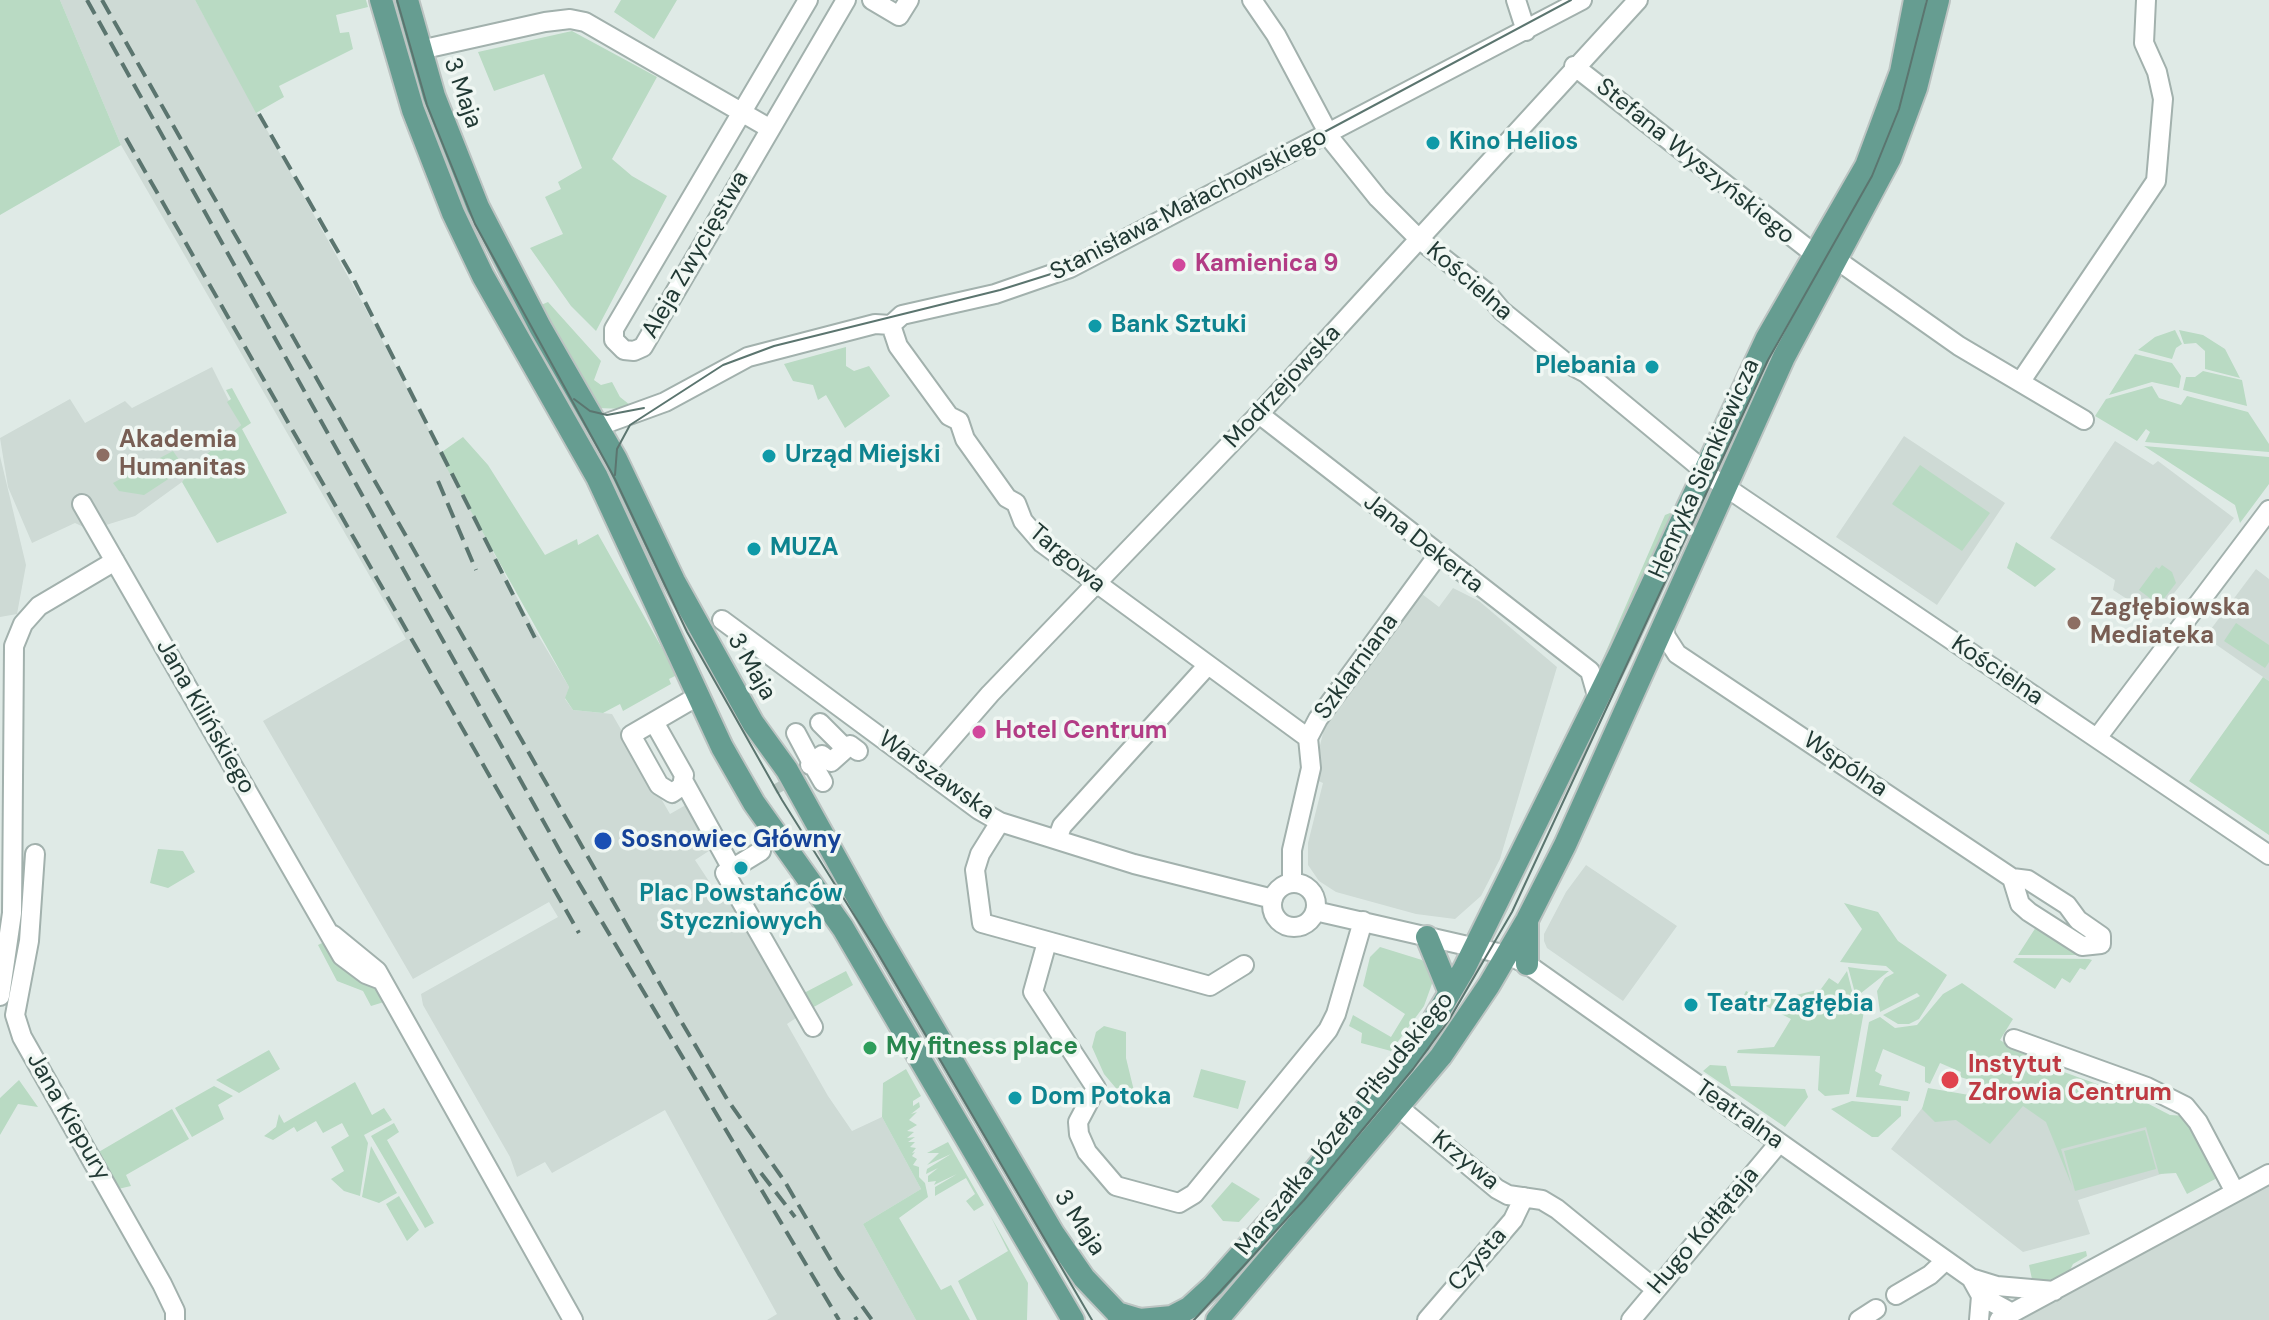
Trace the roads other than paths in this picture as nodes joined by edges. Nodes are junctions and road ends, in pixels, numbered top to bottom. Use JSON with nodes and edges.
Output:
{"nodes":[{"id":1,"x":381,"y":0,"type":"edge"},
{"id":2,"x":407,"y":0,"type":"edge"},
{"id":3,"x":808,"y":0,"type":"edge"},
{"id":4,"x":846,"y":0,"type":"edge"},
{"id":5,"x":872,"y":0,"type":"edge"},
{"id":6,"x":909,"y":0,"type":"edge"},
{"id":7,"x":1252,"y":0,"type":"edge"},
{"id":8,"x":1516,"y":0,"type":"edge"},
{"id":9,"x":1582,"y":0,"type":"edge"},
{"id":10,"x":1638,"y":0,"type":"edge"},
{"id":11,"x":1915,"y":0,"type":"edge"},
{"id":12,"x":1938,"y":0,"type":"edge"},
{"id":13,"x":2146,"y":0,"type":"edge"},
{"id":14,"x":1526,"y":31,"type":"junction"},
{"id":15,"x":420,"y":50,"type":"junction"},
{"id":16,"x":1574,"y":66,"type":"junction"},
{"id":17,"x":743,"y":111,"type":"junction"},
{"id":18,"x":769,"y":128,"type":"junction"},
{"id":19,"x":1328,"y":134,"type":"junction"},
{"id":20,"x":1419,"y":239,"type":"junction"},
{"id":21,"x":1827,"y":258,"type":"junction"},
{"id":22,"x":891,"y":325,"type":"junction"},
{"id":23,"x":2021,"y":381,"type":"junction"},
{"id":24,"x":1259,"y":414,"type":"junction"},
{"id":25,"x":2084,"y":420,"type":"dead end"},
{"id":26,"x":599,"y":426,"type":"junction"},
{"id":27,"x":1703,"y":470,"type":"junction"},
{"id":28,"x":1725,"y":487,"type":"junction"},
{"id":29,"x":82,"y":504,"type":"dead end"},
{"id":30,"x":2269,"y":510,"type":"edge"},
{"id":31,"x":1438,"y":555,"type":"junction"},
{"id":32,"x":115,"y":561,"type":"junction"},
{"id":33,"x":1096,"y":584,"type":"junction"},
{"id":34,"x":722,"y":620,"type":"dead end"},
{"id":35,"x":1663,"y":626,"type":"junction"},
{"id":36,"x":6,"y":653,"type":"edge"},
{"id":37,"x":1677,"y":654,"type":"junction"},
{"id":38,"x":1649,"y":658,"type":"junction"},
{"id":39,"x":1615,"y":663,"type":"junction"},
{"id":40,"x":1207,"y":666,"type":"junction"},
{"id":41,"x":1590,"y":671,"type":"junction"},
{"id":42,"x":698,"y":696,"type":"junction"},
{"id":43,"x":1598,"y":699,"type":"junction"},
{"id":44,"x":654,"y":722,"type":"junction"},
{"id":45,"x":1308,"y":738,"type":"junction"},
{"id":46,"x":2097,"y":738,"type":"junction"},
{"id":47,"x":809,"y":750,"type":"junction"},
{"id":48,"x":924,"y":770,"type":"junction"},
{"id":49,"x":684,"y":782,"type":"junction"},
{"id":50,"x":823,"y":782,"type":"dead end"},
{"id":51,"x":1000,"y":822,"type":"junction"},
{"id":52,"x":1058,"y":837,"type":"junction"},
{"id":53,"x":761,"y":851,"type":"dead end"},
{"id":54,"x":35,"y":854,"type":"dead end"},
{"id":55,"x":2269,"y":855,"type":"edge"},
{"id":56,"x":732,"y":869,"type":"junction"},
{"id":57,"x":2012,"y":878,"type":"junction"},
{"id":58,"x":1292,"y":883,"type":"junction"},
{"id":59,"x":1273,"y":899,"type":"junction"},
{"id":60,"x":1315,"y":911,"type":"junction"},
{"id":61,"x":1363,"y":921,"type":"junction"},
{"id":62,"x":1427,"y":937,"type":"junction"},
{"id":63,"x":1047,"y":942,"type":"junction"},
{"id":64,"x":1476,"y":948,"type":"junction"},
{"id":65,"x":1517,"y":959,"type":"junction"},
{"id":66,"x":1244,"y":965,"type":"dead end"},
{"id":67,"x":1450,"y":993,"type":"junction"},
{"id":68,"x":0,"y":996,"type":"edge"},
{"id":69,"x":813,"y":1027,"type":"dead end"},
{"id":70,"x":2014,"y":1039,"type":"dead end"},
{"id":71,"x":1397,"y":1106,"type":"junction"},
{"id":72,"x":1779,"y":1143,"type":"junction"},
{"id":73,"x":2269,"y":1174,"type":"edge"},
{"id":74,"x":2235,"y":1192,"type":"junction"},
{"id":75,"x":1524,"y":1197,"type":"junction"},
{"id":76,"x":1945,"y":1261,"type":"junction"},
{"id":77,"x":1654,"y":1288,"type":"junction"},
{"id":78,"x":1989,"y":1291,"type":"junction"},
{"id":79,"x":2054,"y":1291,"type":"junction"},
{"id":80,"x":1896,"y":1295,"type":"dead end"},
{"id":81,"x":1876,"y":1309,"type":"dead end"},
{"id":82,"x":1120,"y":1316,"type":"edge"},
{"id":83,"x":2006,"y":1317,"type":"edge"},
{"id":84,"x":1169,"y":1319,"type":"edge"},
{"id":85,"x":175,"y":1320,"type":"edge"},
{"id":86,"x":573,"y":1320,"type":"edge"},
{"id":87,"x":1073,"y":1320,"type":"edge"},
{"id":88,"x":1217,"y":1320,"type":"edge"},
{"id":89,"x":1427,"y":1320,"type":"edge"},
{"id":90,"x":1631,"y":1320,"type":"edge"},
{"id":91,"x":1859,"y":1320,"type":"edge"},
{"id":92,"x":1979,"y":1320,"type":"edge"}],
"edges":[{"from":1,"to":42,"type":"main road"},
{"from":2,"to":15,"type":"main road","name":"3 Maja"},
{"from":3,"to":17,"type":"street","name":"Aleja Zwycięstwa"},
{"from":4,"to":18,"type":"street","name":"Aleja Zwycięstwa"},
{"from":5,"to":6,"type":"street"},
{"from":7,"to":19,"type":"street","name":"Kościelna"},
{"from":8,"to":14,"type":"street"},
{"from":9,"to":14,"type":"street","name":"Stanisława Małachowskiego"},
{"from":10,"to":16,"type":"street","name":"Modrzejowska"},
{"from":11,"to":21,"type":"main road","name":"Henryka Sienkiewicza"},
{"from":12,"to":21,"type":"main road","name":"Henryka Sienkiewicza"},
{"from":13,"to":23,"type":"street"},
{"from":14,"to":19,"type":"street","name":"Stanisława Małachowskiego"},
{"from":15,"to":17,"type":"street"},
{"from":15,"to":26,"type":"main road","name":"3 Maja"},
{"from":16,"to":20,"type":"street","name":"Modrzejowska"},
{"from":16,"to":21,"type":"street","name":"Stefana Wyszyńskiego"},
{"from":17,"to":18,"type":"street"},
{"from":17,"to":18,"type":"street","name":"Aleja Zwycięstwa"},
{"from":19,"to":20,"type":"street","name":"Kościelna"},
{"from":19,"to":22,"type":"street","name":"Stanisława Małachowskiego"},
{"from":20,"to":24,"type":"street","name":"Modrzejowska"},
{"from":20,"to":27,"type":"street","name":"Kościelna"},
{"from":21,"to":23,"type":"street","name":"Stefana Wyszyńskiego"},
{"from":21,"to":27,"type":"main road","name":"Henryka Sienkiewicza"},
{"from":21,"to":28,"type":"main road","name":"Henryka Sienkiewicza"},
{"from":22,"to":26,"type":"street","name":"Stanisława Małachowskiego"},
{"from":22,"to":33,"type":"street","name":"Targowa"},
{"from":23,"to":25,"type":"street","name":"Stefana Wyszyńskiego"},
{"from":24,"to":31,"type":"street","name":"Jana Dekerta"},
{"from":24,"to":33,"type":"street","name":"Modrzejowska"},
{"from":26,"to":82,"type":"main road","name":"3 Maja"},
{"from":27,"to":28,"type":"street","name":"Kościelna"},
{"from":27,"to":39,"type":"main road","name":"Henryka Sienkiewicza"},
{"from":28,"to":35,"type":"main road","name":"Henryka Sienkiewicza"},
{"from":28,"to":46,"type":"street","name":"Kościelna"},
{"from":29,"to":32,"type":"street","name":"Jana Kilińskiego"},
{"from":30,"to":46,"type":"street"},
{"from":31,"to":41,"type":"street","name":"Jana Dekerta"},
{"from":31,"to":45,"type":"street","name":"Szklarniana"},
{"from":32,"to":36,"type":"street"},
{"from":32,"to":86,"type":"street","name":"Jana Kilińskiego"},
{"from":33,"to":40,"type":"street","name":"Targowa"},
{"from":33,"to":48,"type":"street","name":"Modrzejowska"},
{"from":34,"to":48,"type":"street","name":"Warszawska"},
{"from":35,"to":37,"type":"street","name":"Wspólna"},
{"from":35,"to":38,"type":"main road","name":"Henryka Sienkiewicza"},
{"from":36,"to":68,"type":"street"},
{"from":37,"to":38,"type":"street"},
{"from":37,"to":57,"type":"street","name":"Wspólna"},
{"from":38,"to":65,"type":"main road","name":"Henryka Sienkiewicza"},
{"from":39,"to":41,"type":"street"},
{"from":39,"to":43,"type":"main road","name":"Henryka Sienkiewicza"},
{"from":40,"to":45,"type":"street","name":"Targowa"},
{"from":40,"to":52,"type":"street"},
{"from":41,"to":43,"type":"street"},
{"from":42,"to":44,"type":"street"},
{"from":42,"to":87,"type":"main road"},
{"from":43,"to":64,"type":"main road","name":"Henryka Sienkiewicza"},
{"from":44,"to":49,"type":"street"},
{"from":44,"to":49,"type":"street"},
{"from":45,"to":58,"type":"street","name":"Szklarniana"},
{"from":46,"to":55,"type":"street","name":"Kościelna"},
{"from":47,"to":47,"type":"street"},
{"from":47,"to":50,"type":"street"},
{"from":48,"to":51,"type":"street","name":"Warszawska"},
{"from":49,"to":56,"type":"street"},
{"from":51,"to":52,"type":"street","name":"Warszawska"},
{"from":51,"to":63,"type":"street"},
{"from":52,"to":59,"type":"street","name":"Warszawska"},
{"from":53,"to":56,"type":"street"},
{"from":54,"to":85,"type":"street","name":"Jana Kiepury"},
{"from":56,"to":69,"type":"street"},
{"from":57,"to":57,"type":"street","name":"Wspólna"},
{"from":58,"to":59,"type":"street"},
{"from":58,"to":60,"type":"street"},
{"from":59,"to":60,"type":"street"},
{"from":60,"to":61,"type":"street"},
{"from":61,"to":62,"type":"street"},
{"from":61,"to":63,"type":"street"},
{"from":62,"to":64,"type":"street"},
{"from":62,"to":67,"type":"main road"},
{"from":63,"to":66,"type":"street"},
{"from":64,"to":65,"type":"street"},
{"from":64,"to":67,"type":"main road","name":"Marszałka Józefa Piłsudskiego"},
{"from":65,"to":71,"type":"main road","name":"Marszałka Józefa Piłsudskiego"},
{"from":65,"to":72,"type":"street","name":"Teatralna"},
{"from":67,"to":84,"type":"main road","name":"Marszałka Józefa Piłsudskiego"},
{"from":70,"to":74,"type":"street"},
{"from":71,"to":75,"type":"street","name":"Krzywa"},
{"from":71,"to":88,"type":"main road","name":"Marszałka Józefa Piłsudskiego"},
{"from":72,"to":76,"type":"street","name":"Teatralna"},
{"from":72,"to":77,"type":"street","name":"Hugo Kołłątaja"},
{"from":73,"to":74,"type":"street"},
{"from":74,"to":79,"type":"street"},
{"from":75,"to":77,"type":"street","name":"Krzywa"},
{"from":75,"to":89,"type":"street","name":"Czysta"},
{"from":76,"to":78,"type":"street","name":"Teatralna"},
{"from":76,"to":80,"type":"street"},
{"from":77,"to":90,"type":"street","name":"Hugo Kołłątaja"},
{"from":78,"to":79,"type":"street","name":"Teatralna"},
{"from":78,"to":83,"type":"street"},
{"from":78,"to":92,"type":"street"},
{"from":79,"to":83,"type":"street"},
{"from":81,"to":91,"type":"street"},
{"from":82,"to":84,"type":"main road"}]}
